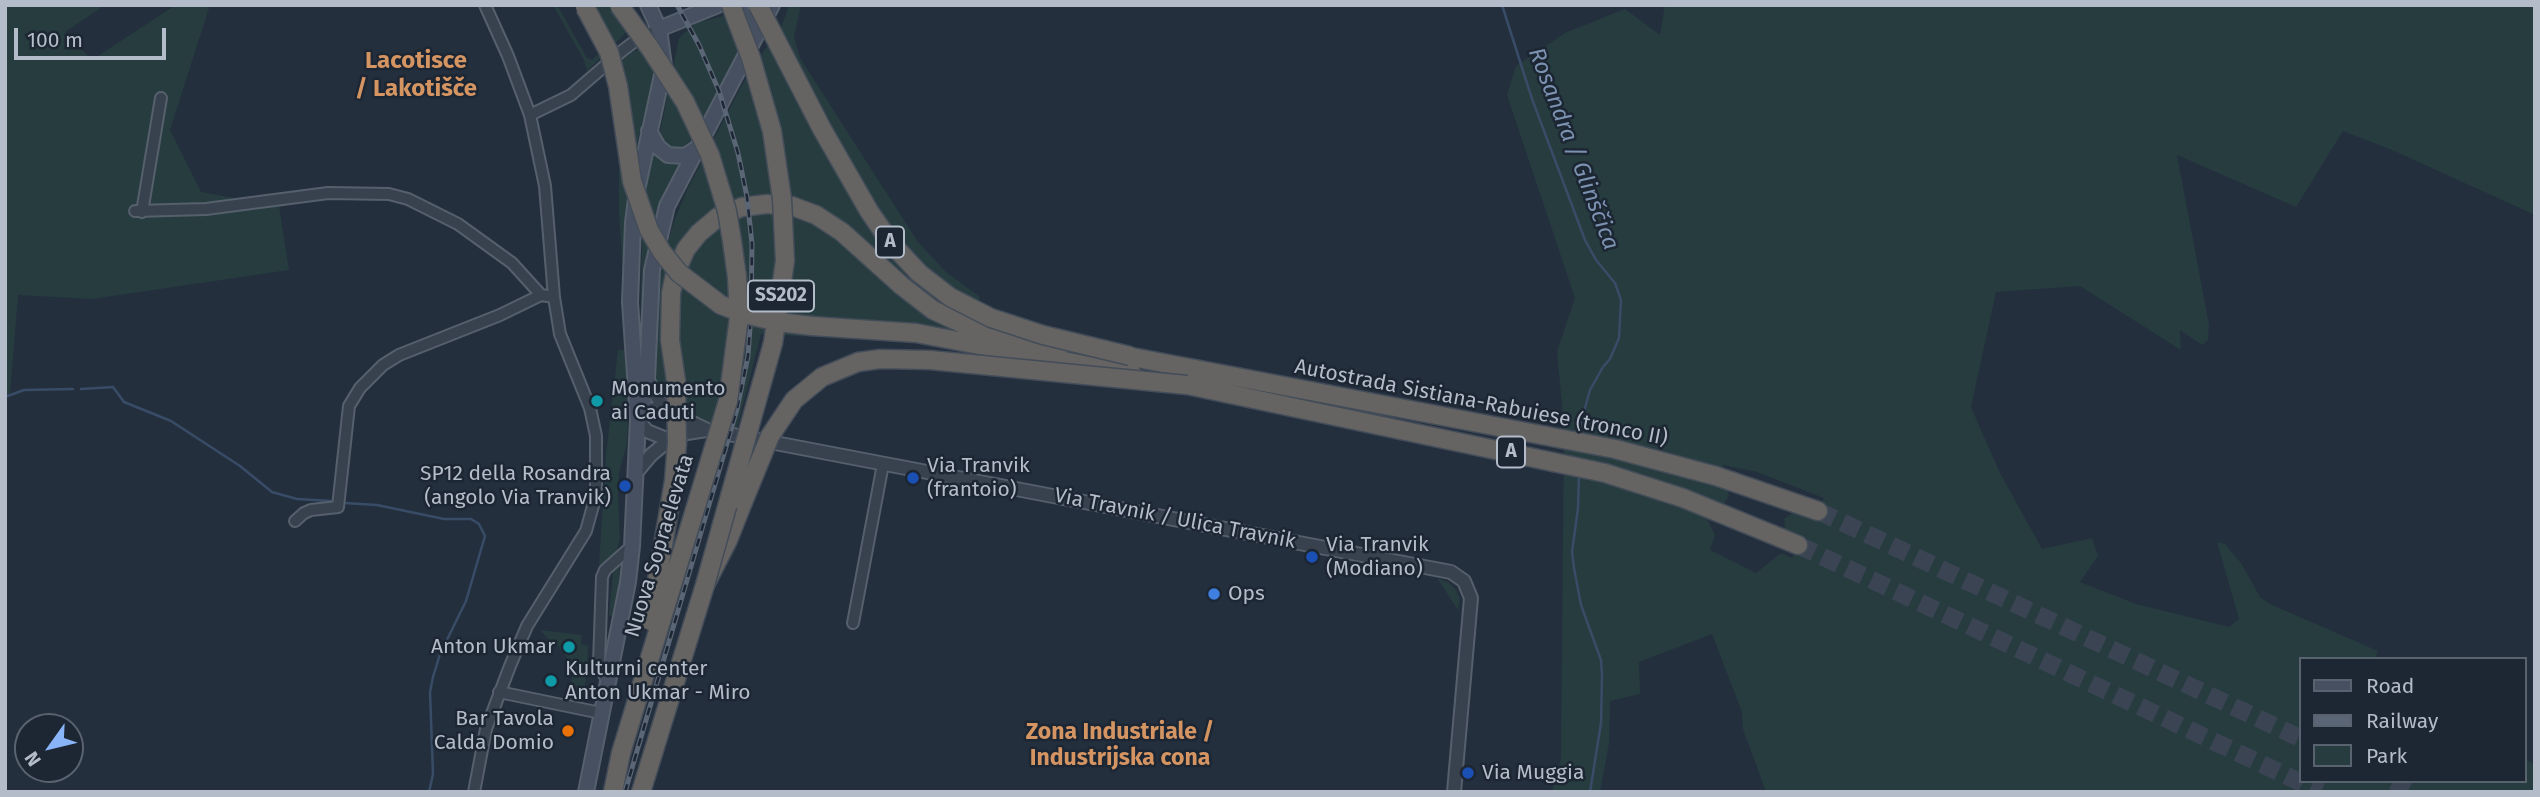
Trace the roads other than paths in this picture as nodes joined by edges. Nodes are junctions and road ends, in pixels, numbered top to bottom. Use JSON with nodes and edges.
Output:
{"nodes":[{"id":1,"x":485,"y":5,"type":"edge"},
{"id":2,"x":619,"y":5,"type":"edge"},
{"id":3,"x":648,"y":5,"type":"edge"},
{"id":4,"x":718,"y":5,"type":"edge"},
{"id":5,"x":733,"y":5,"type":"edge"},
{"id":6,"x":758,"y":5,"type":"edge"},
{"id":7,"x":772,"y":5,"type":"edge"},
{"id":8,"x":584,"y":6,"type":"edge"},
{"id":9,"x":659,"y":29,"type":"junction"},
{"id":10,"x":755,"y":37,"type":"junction"},
{"id":11,"x":161,"y":98,"type":"dead end"},
{"id":12,"x":530,"y":115,"type":"junction"},
{"id":13,"x":649,"y":131,"type":"junction"},
{"id":14,"x":696,"y":149,"type":"junction"},
{"id":15,"x":541,"y":295,"type":"junction"},
{"id":16,"x":554,"y":298,"type":"junction"},
{"id":17,"x":1130,"y":356,"type":"junction"},
{"id":18,"x":648,"y":379,"type":"junction"},
{"id":19,"x":1188,"y":385,"type":"junction"},
{"id":20,"x":664,"y":409,"type":"junction"},
{"id":21,"x":638,"y":420,"type":"junction"},
{"id":22,"x":707,"y":430,"type":"junction"},
{"id":23,"x":668,"y":440,"type":"junction"},
{"id":24,"x":883,"y":464,"type":"junction"},
{"id":25,"x":635,"y":474,"type":"junction"},
{"id":26,"x":1818,"y":511,"type":"tunnel mouth"},
{"id":27,"x":295,"y":521,"type":"dead end"},
{"id":28,"x":1798,"y":545,"type":"tunnel mouth"},
{"id":29,"x":632,"y":546,"type":"junction"},
{"id":30,"x":705,"y":584,"type":"junction"},
{"id":31,"x":853,"y":623,"type":"dead end"},
{"id":32,"x":607,"y":681,"type":"junction"},
{"id":33,"x":499,"y":692,"type":"junction"},
{"id":34,"x":601,"y":713,"type":"junction"},
{"id":35,"x":621,"y":753,"type":"junction"},
{"id":36,"x":474,"y":792,"type":"edge"},
{"id":37,"x":586,"y":792,"type":"edge"},
{"id":38,"x":613,"y":792,"type":"edge"},
{"id":39,"x":642,"y":792,"type":"edge"},
{"id":40,"x":1454,"y":792,"type":"edge"}],
"edges":[{"from":1,"to":12,"type":"street"},
{"from":2,"to":35,"type":"highway","name":"Nuova Sopraelevata","number":"SS202","bridge":true},
{"from":3,"to":9,"type":"main road"},
{"from":4,"to":9,"type":"main road"},
{"from":5,"to":10,"type":"main road"},
{"from":5,"to":30,"type":"highway","number":"SS202","bridge":true},
{"from":6,"to":17,"type":"highway","number":"A","bridge":true},
{"from":7,"to":10,"type":"main road"},
{"from":8,"to":19,"type":"highway","number":"A","bridge":true},
{"from":9,"to":12,"type":"street"},
{"from":9,"to":13,"type":"main road"},
{"from":10,"to":14,"type":"main road"},
{"from":11,"to":15,"type":"street"},
{"from":12,"to":16,"type":"street"},
{"from":13,"to":14,"type":"main road"},
{"from":13,"to":21,"type":"main road"},
{"from":14,"to":18,"type":"main road"},
{"from":15,"to":16,"type":"street"},
{"from":15,"to":27,"type":"street"},
{"from":16,"to":33,"type":"street"},
{"from":17,"to":26,"type":"highway","name":"Autostrada Sistiana-Rabuiese (tronco II)","number":"A"},
{"from":17,"to":35,"type":"highway","number":"A","bridge":true},
{"from":18,"to":20,"type":"street"},
{"from":18,"to":21,"type":"main road"},
{"from":19,"to":28,"type":"highway","name":"Autostrada Sistiana-Rabuiese (tronco II)","number":"A"},
{"from":19,"to":30,"type":"highway","number":"A","bridge":true},
{"from":20,"to":21,"type":"street"},
{"from":20,"to":22,"type":"street","name":"Via Travnik / Ulica Travnik"},
{"from":21,"to":23,"type":"street"},
{"from":21,"to":25,"type":"main road"},
{"from":22,"to":23,"type":"street","name":"Via Travnik / Ulica Travnik"},
{"from":22,"to":24,"type":"street","name":"Via Travnik / Ulica Travnik"},
{"from":23,"to":25,"type":"street"},
{"from":24,"to":31,"type":"street"},
{"from":24,"to":40,"type":"street","name":"Via Travnik / Ulica Travnik"},
{"from":25,"to":29,"type":"main road"},
{"from":29,"to":32,"type":"main road"},
{"from":29,"to":32,"type":"street"},
{"from":30,"to":39,"type":"highway","number":"SS202"},
{"from":32,"to":34,"type":"main road"},
{"from":33,"to":34,"type":"street"},
{"from":33,"to":36,"type":"street"},
{"from":34,"to":37,"type":"main road"},
{"from":35,"to":38,"type":"highway","name":"Nuova Sopraelevata","number":"SS202"}]}
